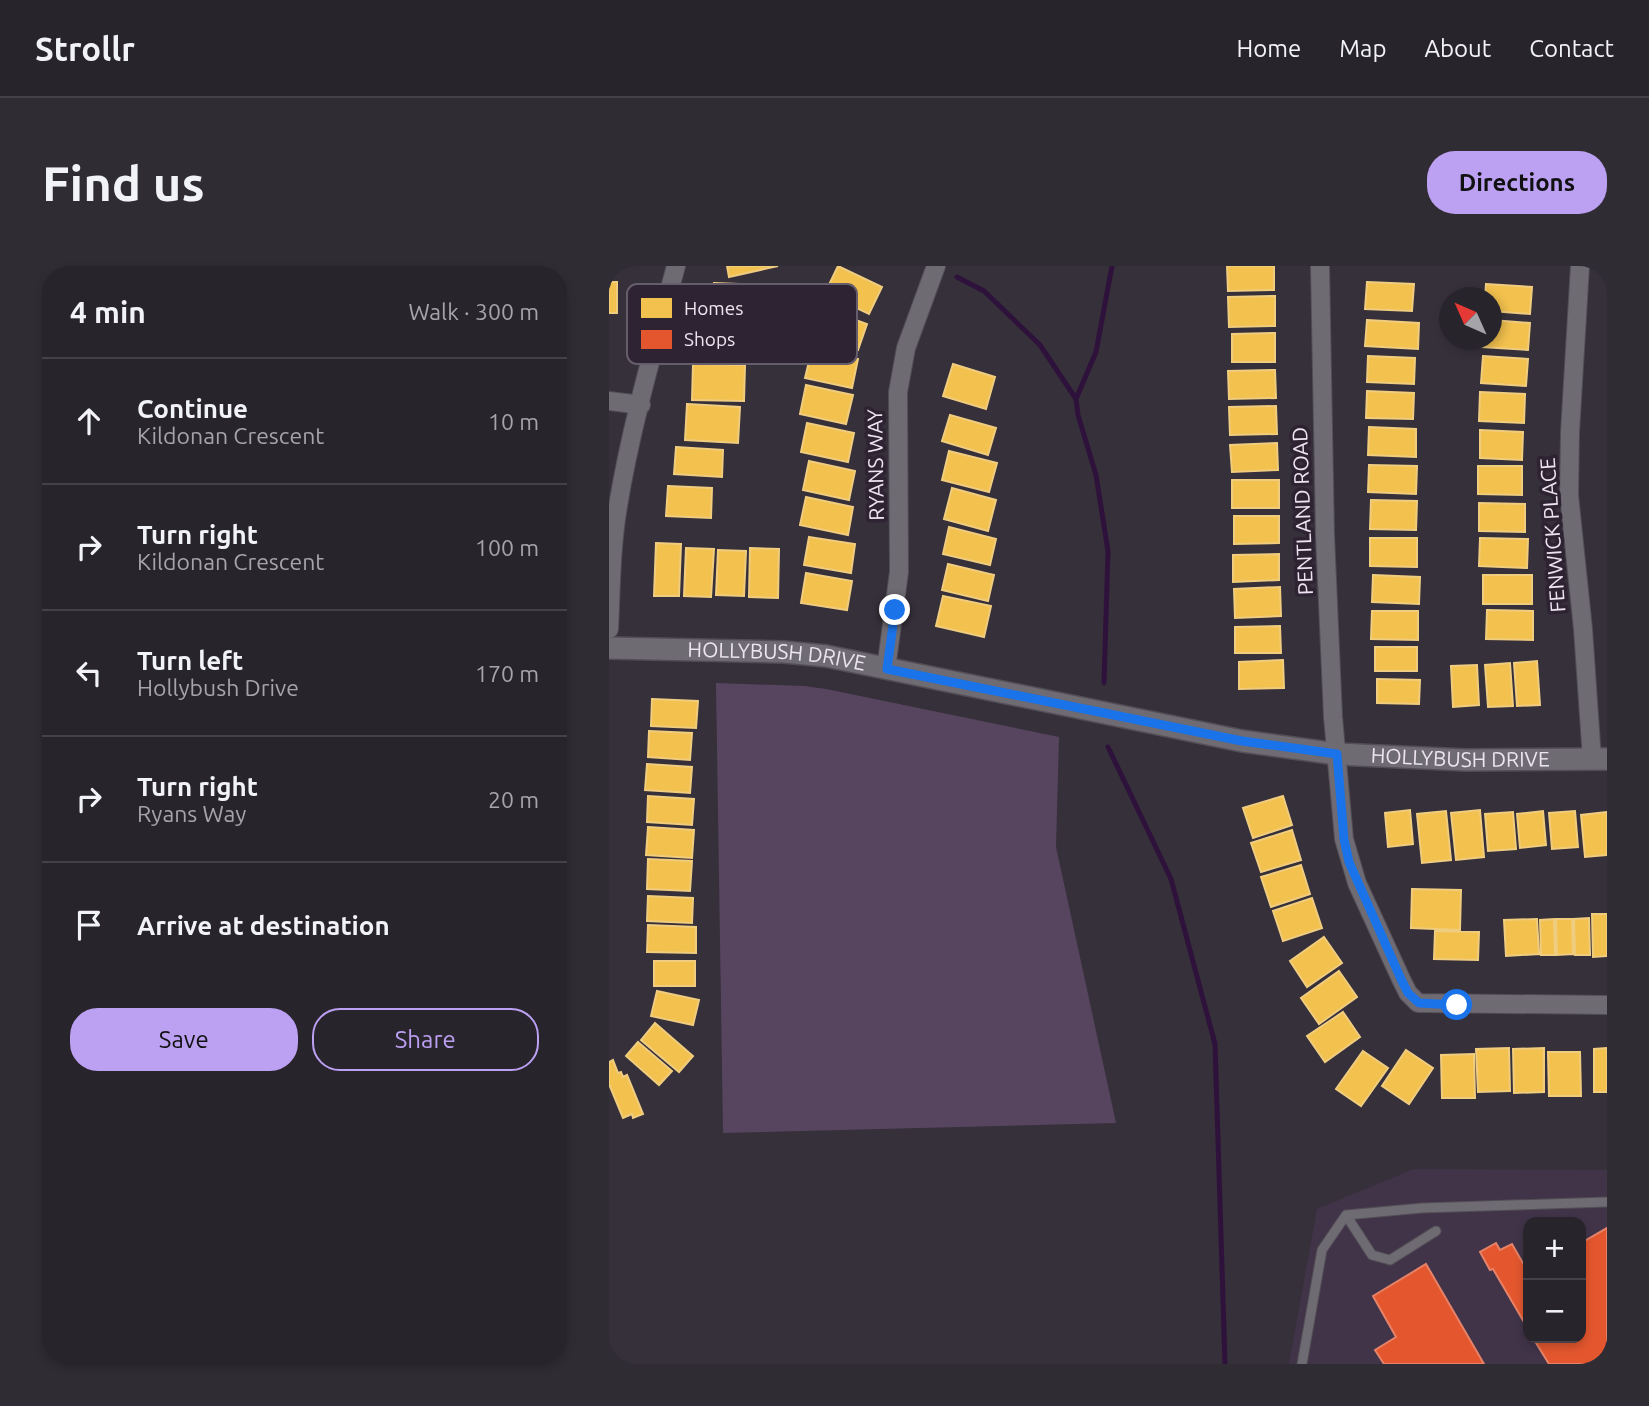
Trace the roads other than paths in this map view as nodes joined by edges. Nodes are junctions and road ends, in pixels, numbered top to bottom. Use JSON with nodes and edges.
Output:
{"nodes":[{"id":1,"x":676,"y":266,"type":"edge"},
{"id":2,"x":1320,"y":266,"type":"edge"},
{"id":3,"x":1580,"y":266,"type":"edge"},
{"id":4,"x":935,"y":270,"type":"edge"},
{"id":5,"x":671,"y":284,"type":"edge"},
{"id":6,"x":651,"y":364,"type":"edge"},
{"id":7,"x":609,"y":401,"type":"edge"},
{"id":8,"x":641,"y":405,"type":"junction"},
{"id":9,"x":609,"y":629,"type":"edge"},
{"id":10,"x":609,"y":648,"type":"edge"},
{"id":11,"x":887,"y":669,"type":"junction"},
{"id":12,"x":1337,"y":754,"type":"junction"},
{"id":13,"x":1599,"y":759,"type":"edge"},
{"id":14,"x":1607,"y":1005,"type":"edge"},
{"id":15,"x":1607,"y":1202,"type":"edge"},
{"id":16,"x":1346,"y":1215,"type":"junction"},
{"id":17,"x":1436,"y":1231,"type":"dead end"},
{"id":18,"x":1302,"y":1364,"type":"edge"}],
"edges":[{"from":1,"to":5,"type":"street"},
{"from":2,"to":12,"type":"street","name":"PENTLAND ROAD"},
{"from":3,"to":13,"type":"street","name":"FENWICK PLACE"},
{"from":4,"to":11,"type":"street","name":"RYANS WAY"},
{"from":6,"to":8,"type":"street"},
{"from":7,"to":8,"type":"street"},
{"from":8,"to":9,"type":"street"},
{"from":10,"to":11,"type":"street","name":"HOLLYBUSH DRIVE"},
{"from":11,"to":12,"type":"street","name":"HOLLYBUSH DRIVE"},
{"from":12,"to":13,"type":"street","name":"HOLLYBUSH DRIVE"},
{"from":12,"to":14,"type":"street","name":"PENTLAND ROAD"},
{"from":15,"to":16,"type":"lane"},
{"from":16,"to":17,"type":"lane"},
{"from":16,"to":18,"type":"lane"}]}
